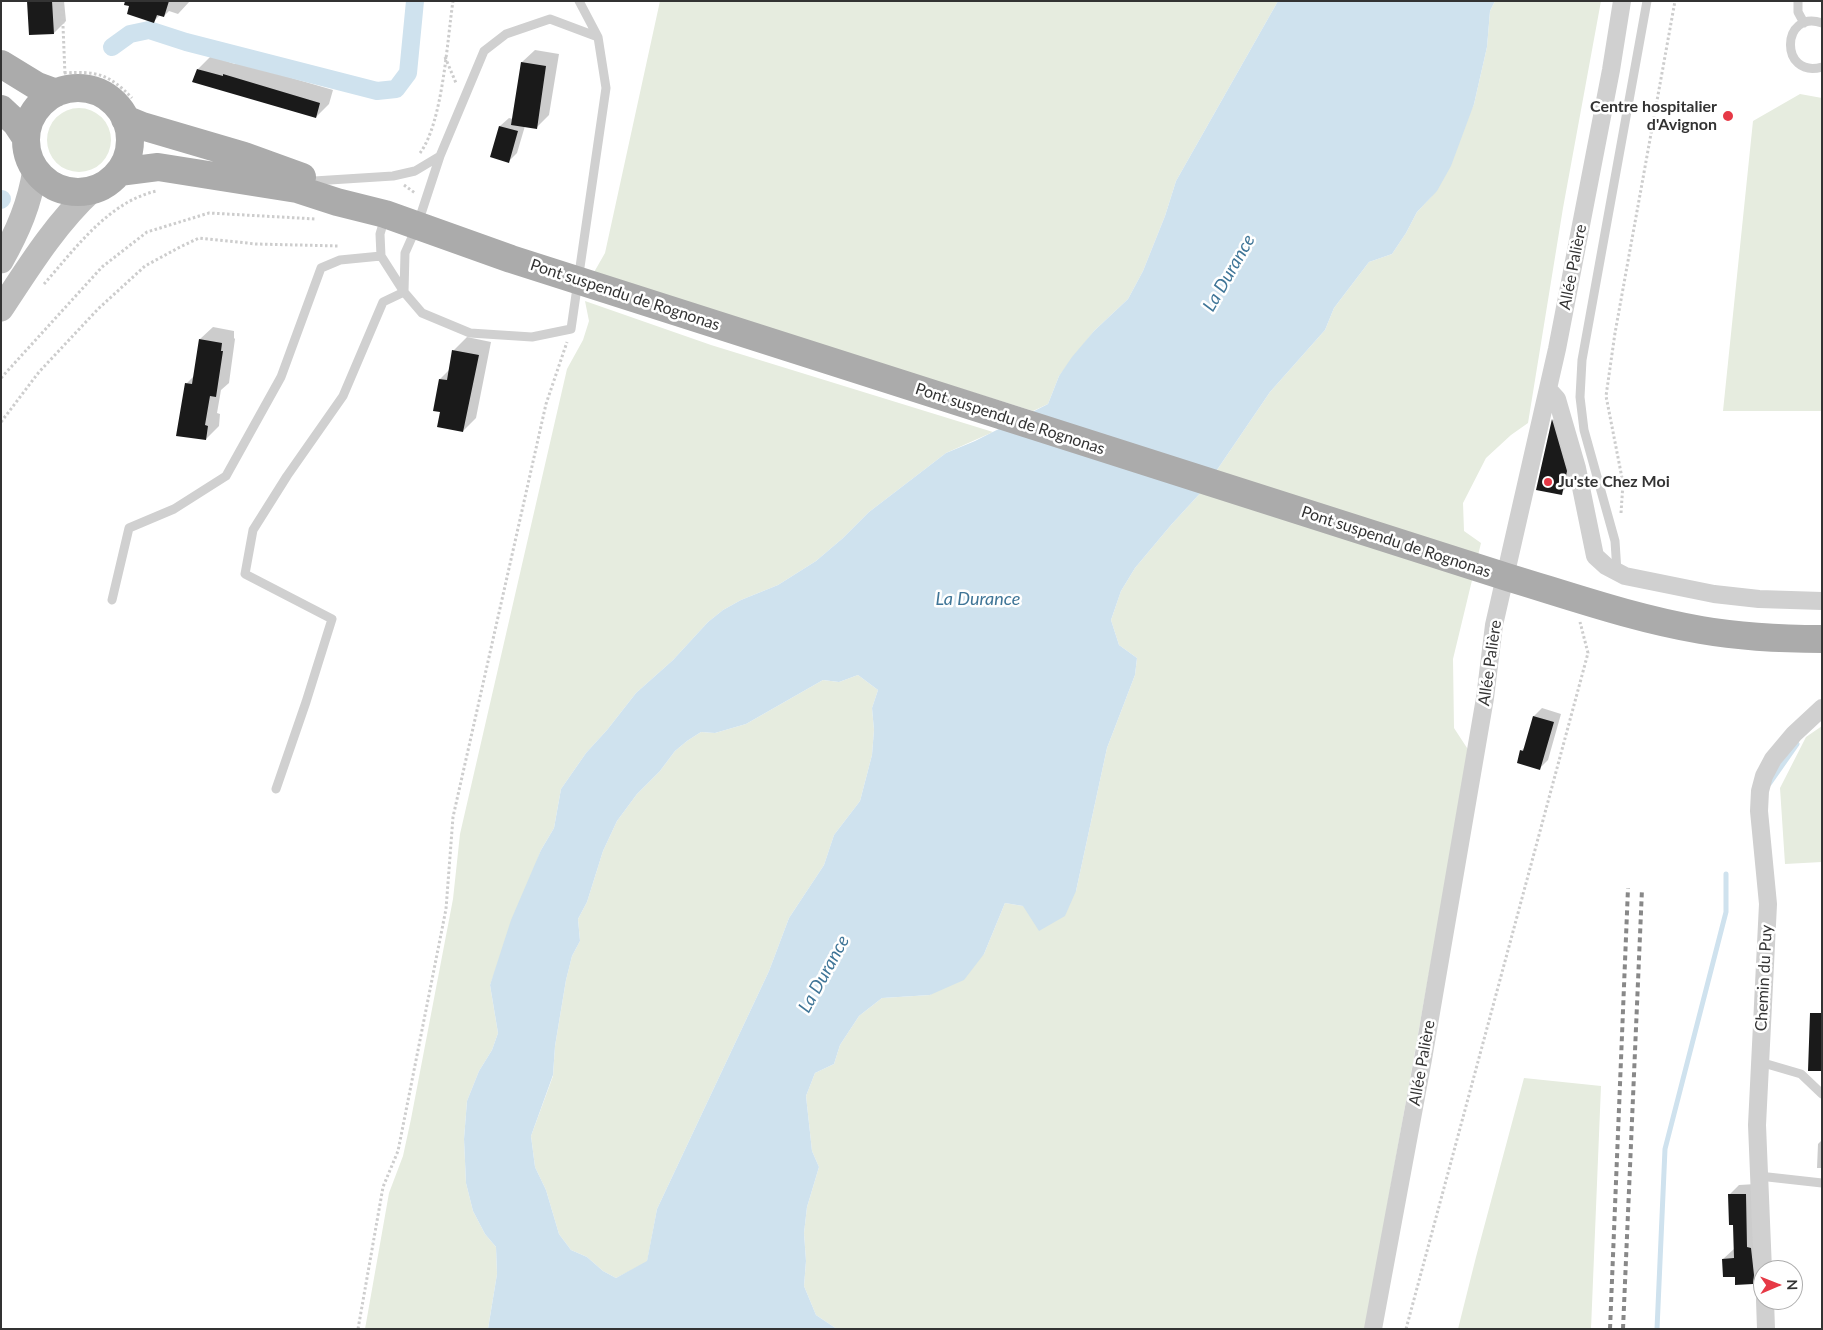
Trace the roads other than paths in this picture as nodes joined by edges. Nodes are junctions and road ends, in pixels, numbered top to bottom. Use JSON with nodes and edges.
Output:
{"nodes":[{"id":1,"x":579,"y":1,"type":"edge"},
{"id":2,"x":1622,"y":1,"type":"edge"},
{"id":3,"x":1647,"y":1,"type":"edge"},
{"id":4,"x":1798,"y":1,"type":"edge"},
{"id":5,"x":1804,"y":23,"type":"junction"},
{"id":6,"x":1822,"y":23,"type":"edge"},
{"id":7,"x":598,"y":38,"type":"junction"},
{"id":8,"x":1,"y":64,"type":"edge"},
{"id":9,"x":1822,"y":67,"type":"edge"},
{"id":10,"x":61,"y":92,"type":"junction"},
{"id":11,"x":1,"y":109,"type":"edge"},
{"id":12,"x":125,"y":119,"type":"junction"},
{"id":13,"x":26,"y":138,"type":"junction"},
{"id":14,"x":440,"y":156,"type":"junction"},
{"id":15,"x":34,"y":169,"type":"junction"},
{"id":16,"x":119,"y":172,"type":"junction"},
{"id":17,"x":314,"y":181,"type":"junction"},
{"id":18,"x":92,"y":190,"type":"junction"},
{"id":19,"x":385,"y":214,"type":"junction"},
{"id":20,"x":417,"y":226,"type":"junction"},
{"id":21,"x":380,"y":256,"type":"junction"},
{"id":22,"x":1,"y":261,"type":"edge"},
{"id":23,"x":404,"y":292,"type":"junction"},
{"id":24,"x":1,"y":309,"type":"edge"},
{"id":25,"x":1548,"y":389,"type":"junction"},
{"id":26,"x":1617,"y":572,"type":"junction"},
{"id":27,"x":112,"y":600,"type":"dead end"},
{"id":28,"x":1822,"y":601,"type":"edge"},
{"id":29,"x":1822,"y":639,"type":"edge"},
{"id":30,"x":1822,"y":708,"type":"edge"},
{"id":31,"x":276,"y":789,"type":"dead end"},
{"id":32,"x":1760,"y":1062,"type":"junction"},
{"id":33,"x":1822,"y":1094,"type":"edge"},
{"id":34,"x":1759,"y":1176,"type":"junction"},
{"id":35,"x":1822,"y":1183,"type":"edge"},
{"id":36,"x":1763,"y":1260,"type":"edge"},
{"id":37,"x":1765,"y":1310,"type":"edge"},
{"id":38,"x":1373,"y":1329,"type":"edge"},
{"id":39,"x":1766,"y":1329,"type":"edge"}],
"edges":[{"from":1,"to":7,"type":"lane"},
{"from":2,"to":25,"type":"street","name":"Allée Palière"},
{"from":3,"to":26,"type":"lane"},
{"from":4,"to":5,"type":"lane"},
{"from":5,"to":6,"type":"lane"},
{"from":5,"to":9,"type":"lane"},
{"from":7,"to":14,"type":"lane"},
{"from":7,"to":23,"type":"lane"},
{"from":8,"to":10,"type":"main road"},
{"from":10,"to":12,"type":"main road"},
{"from":10,"to":13,"type":"main road"},
{"from":11,"to":13,"type":"main road"},
{"from":12,"to":16,"type":"main road"},
{"from":12,"to":17,"type":"main road"},
{"from":13,"to":15,"type":"main road"},
{"from":14,"to":17,"type":"lane"},
{"from":14,"to":20,"type":"lane"},
{"from":15,"to":18,"type":"main road"},
{"from":15,"to":22,"type":"main road"},
{"from":16,"to":18,"type":"main road"},
{"from":16,"to":19,"type":"main road"},
{"from":17,"to":19,"type":"main road"},
{"from":18,"to":24,"type":"main road"},
{"from":19,"to":20,"type":"main road","name":"Pont suspendu de Rognonas"},
{"from":19,"to":21,"type":"lane"},
{"from":20,"to":23,"type":"lane"},
{"from":20,"to":29,"type":"main road","name":"Pont suspendu de Rognonas"},
{"from":21,"to":23,"type":"lane"},
{"from":21,"to":27,"type":"lane"},
{"from":23,"to":31,"type":"lane"},
{"from":25,"to":26,"type":"street"},
{"from":25,"to":38,"type":"street","name":"Allée Palière"},
{"from":26,"to":28,"type":"street"},
{"from":30,"to":32,"type":"street","name":"Chemin du Puy"},
{"from":32,"to":33,"type":"lane"},
{"from":32,"to":34,"type":"street","name":"Chemin du Puy"},
{"from":34,"to":35,"type":"lane"},
{"from":34,"to":36,"type":"street","name":"Chemin du Puy"},
{"from":37,"to":39,"type":"street"}]}
